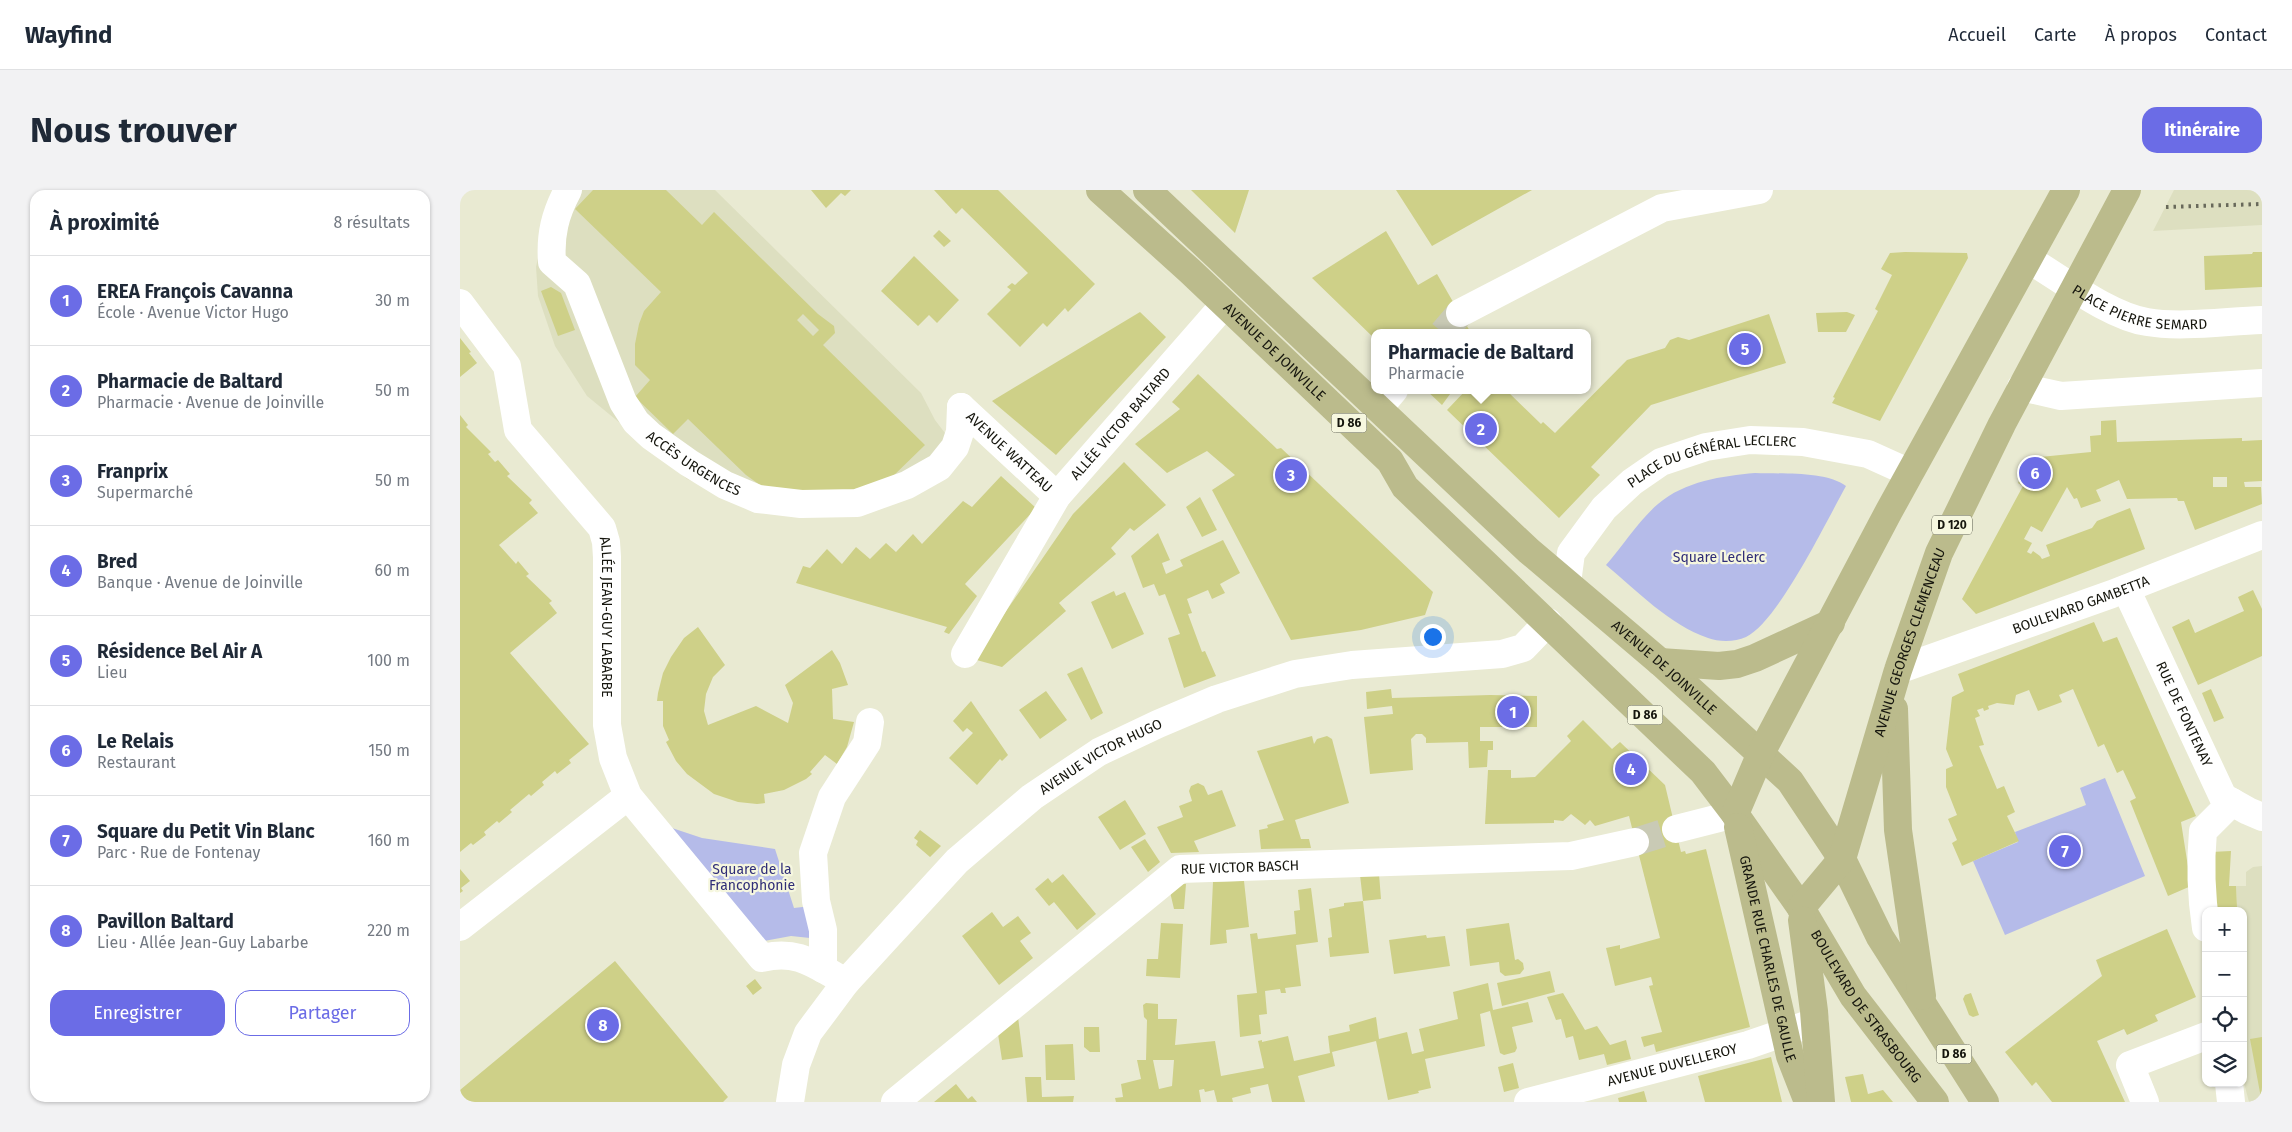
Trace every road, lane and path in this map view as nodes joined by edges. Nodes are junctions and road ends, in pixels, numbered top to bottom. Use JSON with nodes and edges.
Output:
{"nodes":[{"id":1,"x":568,"y":190,"type":"edge"},
{"id":2,"x":1100,"y":190,"type":"edge"},
{"id":3,"x":1147,"y":190,"type":"edge"},
{"id":4,"x":1759,"y":190,"type":"edge"},
{"id":5,"x":2066,"y":190,"type":"edge"},
{"id":6,"x":2127,"y":190,"type":"edge"},
{"id":7,"x":2028,"y":259,"type":"junction"},
{"id":8,"x":2075,"y":287,"type":"junction"},
{"id":9,"x":460,"y":303,"type":"edge"},
{"id":10,"x":1224,"y":305,"type":"junction"},
{"id":11,"x":1460,"y":313,"type":"tunnel mouth"},
{"id":12,"x":2262,"y":320,"type":"edge"},
{"id":13,"x":2262,"y":383,"type":"edge"},
{"id":14,"x":1371,"y":386,"type":"edge"},
{"id":15,"x":2021,"y":387,"type":"junction"},
{"id":16,"x":1386,"y":399,"type":"edge"},
{"id":17,"x":961,"y":408,"type":"joint"},
{"id":18,"x":1910,"y":473,"type":"junction"},
{"id":19,"x":1057,"y":496,"type":"junction"},
{"id":20,"x":2262,"y":535,"type":"edge"},
{"id":21,"x":1567,"y":583,"type":"junction"},
{"id":22,"x":2126,"y":589,"type":"junction"},
{"id":23,"x":1548,"y":622,"type":"junction"},
{"id":24,"x":1831,"y":623,"type":"junction"},
{"id":25,"x":965,"y":654,"type":"dead end"},
{"id":26,"x":1660,"y":662,"type":"junction"},
{"id":27,"x":1896,"y":678,"type":"junction"},
{"id":28,"x":870,"y":722,"type":"dead end"},
{"id":29,"x":1761,"y":752,"type":"junction"},
{"id":30,"x":628,"y":796,"type":"junction"},
{"id":31,"x":2232,"y":802,"type":"junction"},
{"id":32,"x":1735,"y":814,"type":"junction"},
{"id":33,"x":2262,"y":817,"type":"edge"},
{"id":34,"x":1676,"y":830,"type":"tunnel mouth"},
{"id":35,"x":1635,"y":842,"type":"tunnel mouth"},
{"id":36,"x":1842,"y":859,"type":"junction"},
{"id":37,"x":2204,"y":907,"type":"edge"},
{"id":38,"x":1801,"y":908,"type":"junction"},
{"id":39,"x":460,"y":927,"type":"edge"},
{"id":40,"x":835,"y":975,"type":"junction"},
{"id":41,"x":1847,"y":986,"type":"junction"},
{"id":42,"x":1924,"y":1005,"type":"junction"},
{"id":43,"x":1815,"y":1017,"type":"junction"},
{"id":44,"x":1785,"y":1034,"type":"junction"},
{"id":45,"x":2202,"y":1038,"type":"edge"},
{"id":46,"x":2229,"y":1087,"type":"edge"},
{"id":47,"x":790,"y":1102,"type":"edge"},
{"id":48,"x":895,"y":1102,"type":"edge"},
{"id":49,"x":1528,"y":1102,"type":"edge"},
{"id":50,"x":1808,"y":1102,"type":"edge"},
{"id":51,"x":1821,"y":1102,"type":"edge"},
{"id":52,"x":1934,"y":1102,"type":"edge"},
{"id":53,"x":1985,"y":1102,"type":"edge"},
{"id":54,"x":2145,"y":1102,"type":"edge"},
{"id":55,"x":2231,"y":1102,"type":"edge"}],
"edges":[{"from":1,"to":17,"type":"street","name":"ACCÈS URGENCES"},
{"from":2,"to":10,"type":"main road","name":"AVENUE DE JOINVILLE","number":"D 86"},
{"from":3,"to":14,"type":"main road","name":"AVENUE DE JOINVILLE","number":"D 86"},
{"from":4,"to":11,"type":"street"},
{"from":5,"to":7,"type":"main road"},
{"from":6,"to":8,"type":"main road","name":"AVENUE GEORGES CLEMENCEAU","number":"D 120"},
{"from":7,"to":8,"type":"street","name":"PLACE PIERRE SEMARD"},
{"from":7,"to":18,"type":"main road"},
{"from":8,"to":12,"type":"street","name":"PLACE PIERRE SEMARD"},
{"from":8,"to":15,"type":"main road","name":"AVENUE GEORGES CLEMENCEAU","number":"D 120"},
{"from":9,"to":30,"type":"street","name":"ALLÉE JEAN-GUY LABARBE"},
{"from":10,"to":19,"type":"street","name":"ALLÉE VICTOR BALTARD"},
{"from":10,"to":23,"type":"main road","name":"AVENUE DE JOINVILLE","number":"D 86"},
{"from":13,"to":15,"type":"street"},
{"from":15,"to":27,"type":"main road","name":"AVENUE GEORGES CLEMENCEAU","number":"D 120"},
{"from":16,"to":21,"type":"main road","name":"AVENUE DE JOINVILLE","number":"D 86"},
{"from":17,"to":19,"type":"street","name":"AVENUE WATTEAU"},
{"from":18,"to":21,"type":"street","name":"PLACE DU GÉNÉRAL LECLERC"},
{"from":18,"to":24,"type":"main road"},
{"from":19,"to":25,"type":"street","name":"ALLÉE VICTOR BALTARD"},
{"from":20,"to":22,"type":"street","name":"BOULEVARD GAMBETTA"},
{"from":21,"to":23,"type":"main road"},
{"from":21,"to":26,"type":"main road","name":"AVENUE DE JOINVILLE","number":"D 86"},
{"from":22,"to":27,"type":"street","name":"BOULEVARD GAMBETTA"},
{"from":22,"to":31,"type":"street","name":"RUE DE FONTENAY"},
{"from":23,"to":32,"type":"main road","name":"AVENUE DE JOINVILLE","number":"D 86"},
{"from":23,"to":40,"type":"street","name":"AVENUE VICTOR HUGO"},
{"from":24,"to":26,"type":"main road"},
{"from":24,"to":29,"type":"main road"},
{"from":26,"to":29,"type":"main road","name":"AVENUE DE JOINVILLE","number":"D 86"},
{"from":27,"to":36,"type":"main road","name":"AVENUE GEORGES CLEMENCEAU","number":"D 120"},
{"from":27,"to":42,"type":"main road"},
{"from":28,"to":40,"type":"street"},
{"from":29,"to":32,"type":"main road"},
{"from":29,"to":36,"type":"main road","number":"D 86"},
{"from":30,"to":39,"type":"street"},
{"from":30,"to":40,"type":"street","name":"ALLÉE JEAN-GUY LABARBE"},
{"from":31,"to":33,"type":"street","name":"RUE DE FONTENAY"},
{"from":31,"to":37,"type":"street"},
{"from":32,"to":34,"type":"street"},
{"from":32,"to":38,"type":"main road","number":"D 86"},
{"from":32,"to":44,"type":"main road","name":"GRANDE RUE CHARLES DE GAULLE"},
{"from":35,"to":48,"type":"street","name":"RUE VICTOR BASCH"},
{"from":36,"to":38,"type":"main road","name":"AVENUE GEORGES CLEMENCEAU"},
{"from":36,"to":42,"type":"main road","number":"D 86"},
{"from":38,"to":41,"type":"main road","name":"BOULEVARD DE STRASBOURG","number":"D 86"},
{"from":38,"to":43,"type":"main road","name":"GRANDE RUE CHARLES DE GAULLE"},
{"from":40,"to":47,"type":"street","name":"AVENUE VICTOR HUGO"},
{"from":41,"to":43,"type":"main road"},
{"from":41,"to":52,"type":"main road","name":"BOULEVARD DE STRASBOURG","number":"D 86"},
{"from":42,"to":53,"type":"main road","number":"D 86"},
{"from":43,"to":44,"type":"street","name":"AVENUE DUVELLEROY"},
{"from":43,"to":51,"type":"main road","name":"GRANDE RUE CHARLES DE GAULLE"},
{"from":44,"to":49,"type":"street","name":"AVENUE DUVELLEROY"},
{"from":44,"to":50,"type":"main road","name":"GRANDE RUE CHARLES DE GAULLE"},
{"from":45,"to":54,"type":"street"},
{"from":46,"to":55,"type":"street"}]}
